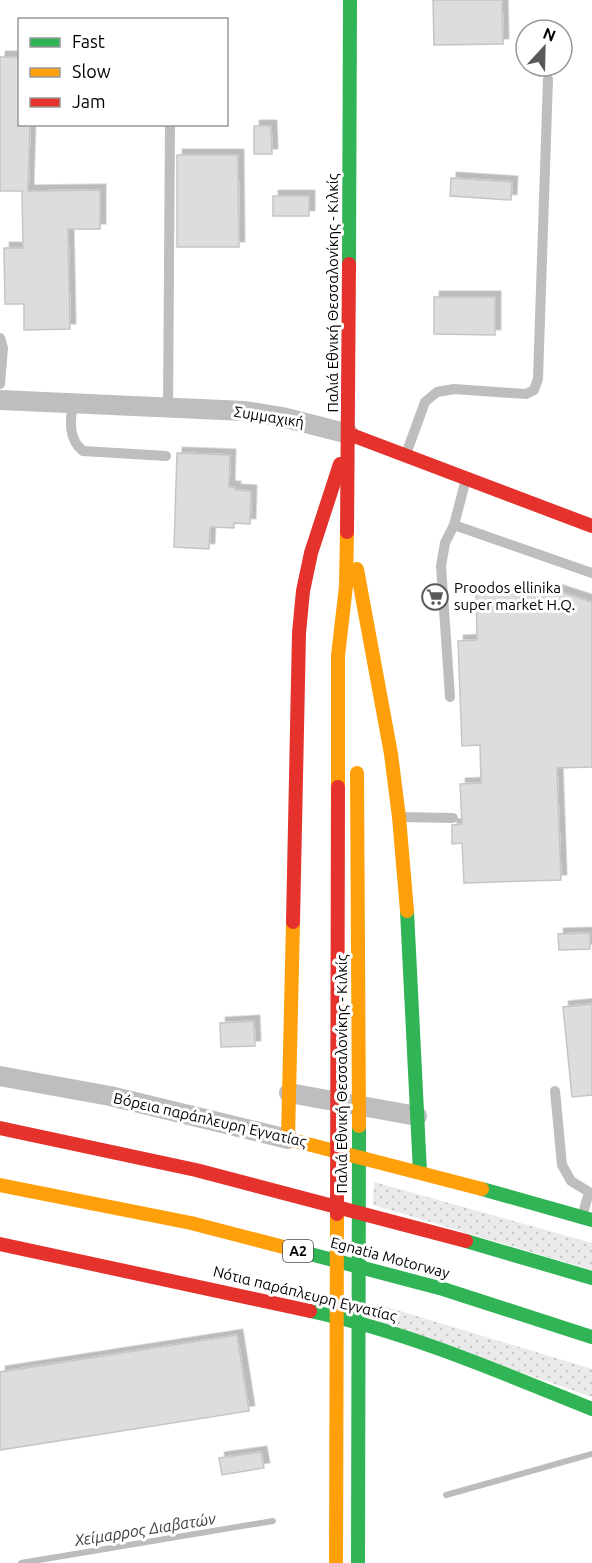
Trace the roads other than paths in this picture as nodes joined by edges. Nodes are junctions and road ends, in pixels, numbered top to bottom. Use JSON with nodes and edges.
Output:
{"nodes":[{"id":1,"x":350,"y":0,"type":"edge"},
{"id":2,"x":548,"y":79,"type":"dead end"},
{"id":3,"x":170,"y":126,"type":"edge"},
{"id":4,"x":0,"y":338,"type":"edge"},
{"id":5,"x":0,"y":384,"type":"edge"},
{"id":6,"x":0,"y":400,"type":"edge"},
{"id":7,"x":73,"y":404,"type":"junction"},
{"id":8,"x":168,"y":408,"type":"junction"},
{"id":9,"x":350,"y":434,"type":"junction"},
{"id":10,"x":405,"y":455,"type":"junction"},
{"id":11,"x":166,"y":456,"type":"dead end"},
{"id":12,"x":466,"y":479,"type":"junction"},
{"id":13,"x":348,"y":513,"type":"junction"},
{"id":14,"x":454,"y":525,"type":"junction"},
{"id":15,"x":592,"y":526,"type":"edge"},
{"id":16,"x":592,"y":573,"type":"edge"},
{"id":17,"x":346,"y":586,"type":"junction"},
{"id":18,"x":353,"y":632,"type":"dead end"},
{"id":19,"x":450,"y":697,"type":"dead end"},
{"id":20,"x":357,"y":759,"type":"dead end"},
{"id":21,"x":399,"y":817,"type":"junction"},
{"id":22,"x":453,"y":818,"type":"dead end"},
{"id":23,"x":0,"y":1076,"type":"edge"},
{"id":24,"x":555,"y":1091,"type":"dead end"},
{"id":25,"x":289,"y":1092,"type":"junction"},
{"id":26,"x":417,"y":1116,"type":"junction"},
{"id":27,"x":0,"y":1128,"type":"edge"},
{"id":28,"x":288,"y":1138,"type":"junction"},
{"id":29,"x":420,"y":1172,"type":"junction"},
{"id":30,"x":0,"y":1185,"type":"edge"},
{"id":31,"x":590,"y":1192,"type":"edge"},
{"id":32,"x":587,"y":1219,"type":"edge"},
{"id":33,"x":0,"y":1244,"type":"edge"},
{"id":34,"x":592,"y":1278,"type":"edge"},
{"id":35,"x":592,"y":1337,"type":"edge"},
{"id":36,"x":592,"y":1409,"type":"edge"},
{"id":37,"x":336,"y":1563,"type":"edge"},
{"id":38,"x":358,"y":1563,"type":"edge"}],
"edges":[{"from":1,"to":9,"type":"main road","name":"Παλιά Εθνική Θεσσαλονίκης - Κιλκίς"},
{"from":2,"to":10,"type":"lane"},
{"from":3,"to":8,"type":"lane"},
{"from":4,"to":5,"type":"lane"},
{"from":6,"to":7,"type":"street","name":"Συμμαχική"},
{"from":7,"to":8,"type":"street","name":"Συμμαχική"},
{"from":7,"to":11,"type":"lane"},
{"from":8,"to":9,"type":"street","name":"Συμμαχική"},
{"from":9,"to":10,"type":"main road","name":"Συμμαχική"},
{"from":9,"to":13,"type":"main road","name":"Παλιά Εθνική Θεσσαλονίκης - Κιλκίς"},
{"from":9,"to":25,"type":"main road"},
{"from":10,"to":12,"type":"main road","name":"Συμμαχική"},
{"from":12,"to":14,"type":"lane"},
{"from":12,"to":15,"type":"main road","name":"Συμμαχική"},
{"from":13,"to":17,"type":"main road","name":"Παλιά Εθνική Θεσσαλονίκης - Κιλκίς"},
{"from":13,"to":21,"type":"main road"},
{"from":14,"to":16,"type":"lane"},
{"from":14,"to":19,"type":"lane"},
{"from":17,"to":18,"type":"main road","name":"Παλιά Εθνική Θεσσαλονίκης - Κιλκίς"},
{"from":17,"to":37,"type":"main road","name":"Παλιά Εθνική Θεσσαλονίκης - Κιλκίς"},
{"from":20,"to":38,"type":"main road","name":"Παλιά Εθνική Θεσσαλονίκης - Κιλκίς"},
{"from":21,"to":22,"type":"lane"},
{"from":21,"to":26,"type":"main road"},
{"from":23,"to":28,"type":"street","name":"Βόρεια παράπλευρη Εγνατίας"},
{"from":24,"to":31,"type":"lane"},
{"from":25,"to":26,"type":"street"},
{"from":25,"to":28,"type":"main road"},
{"from":26,"to":29,"type":"main road"},
{"from":27,"to":34,"type":"main road"},
{"from":28,"to":29,"type":"main road","name":"Βόρεια παράπλευρη Εγνατίας"},
{"from":29,"to":32,"type":"main road","name":"Βόρεια παράπλευρη Εγνατίας"},
{"from":30,"to":35,"type":"main road","name":"Egnatia Motorway","number":"Α2"},
{"from":31,"to":32,"type":"lane"},
{"from":33,"to":36,"type":"main road","name":"Νότια παράπλευρη Εγνατίας"}]}
